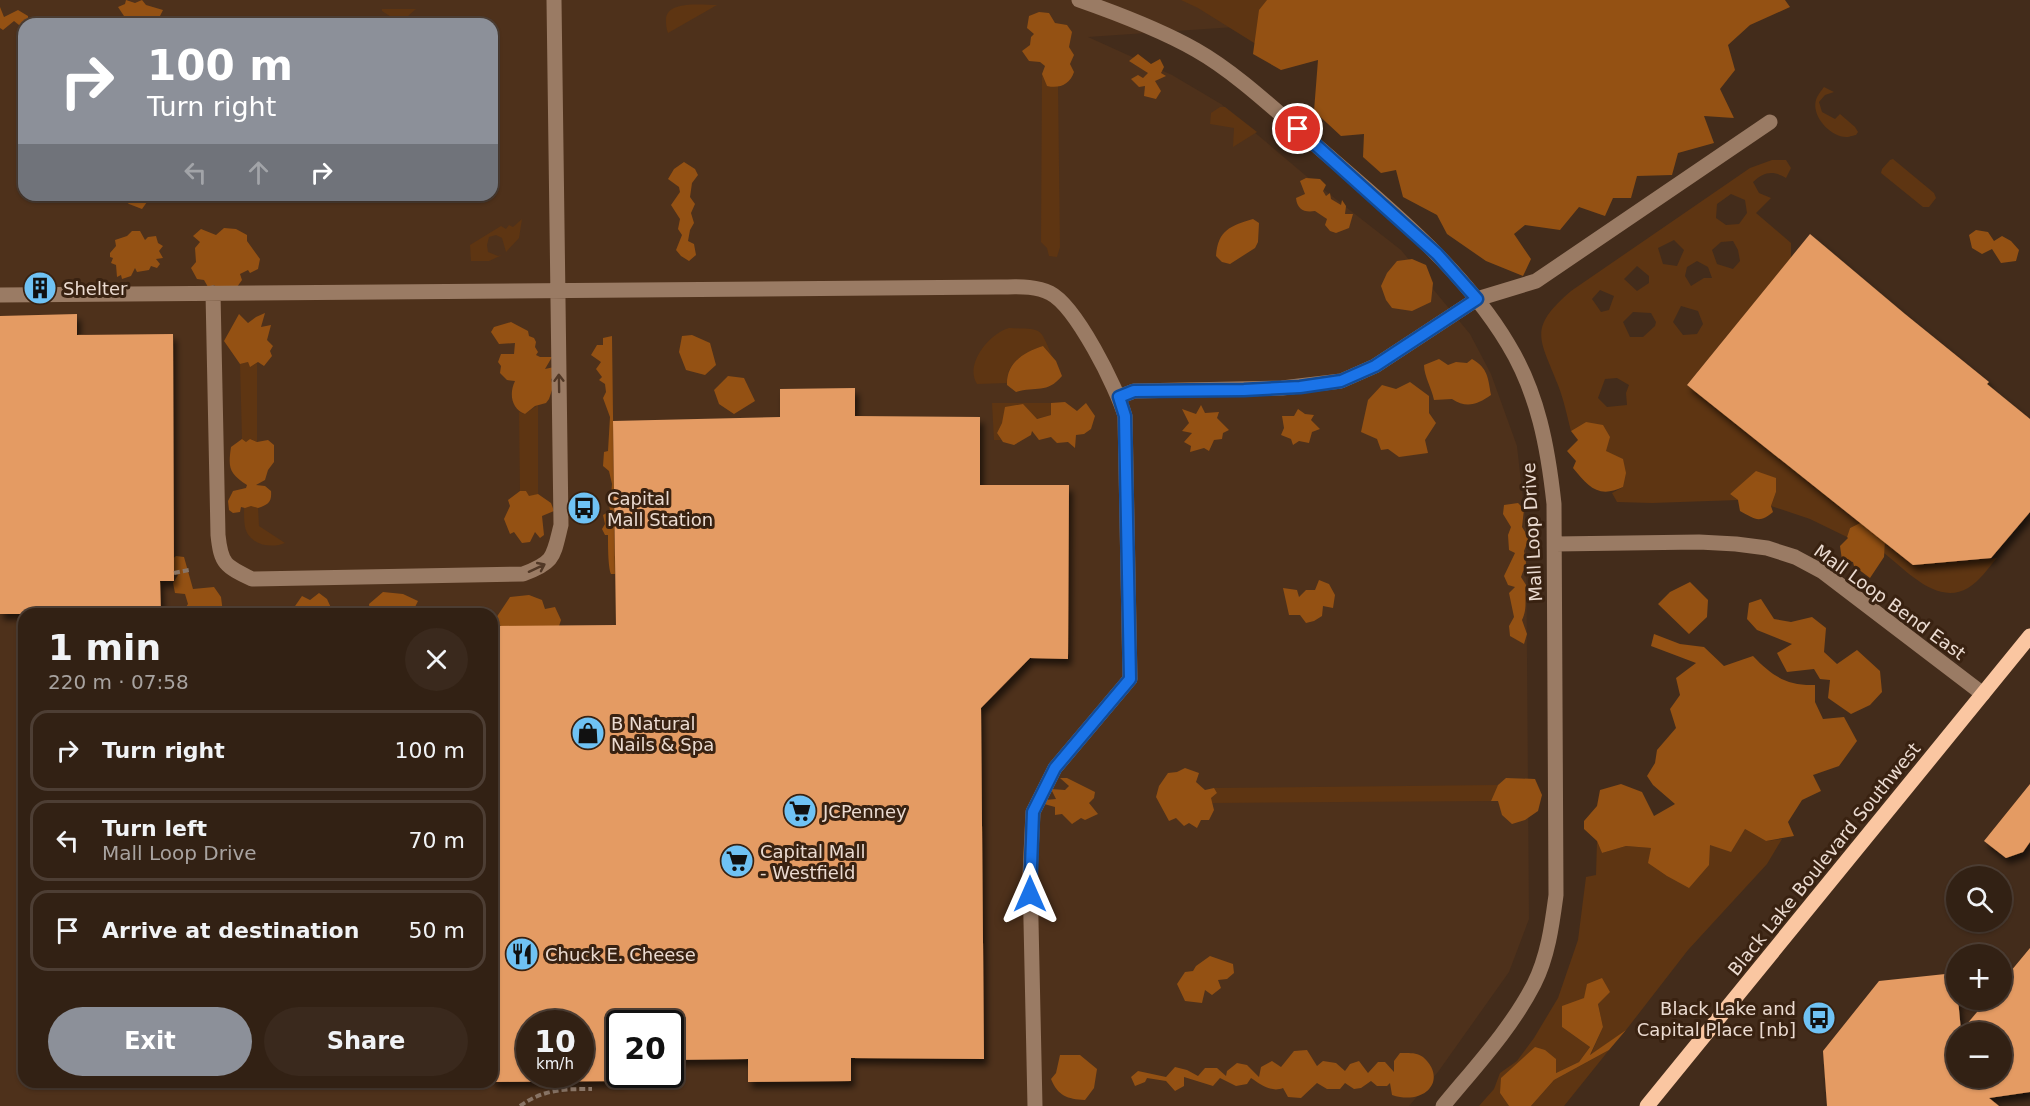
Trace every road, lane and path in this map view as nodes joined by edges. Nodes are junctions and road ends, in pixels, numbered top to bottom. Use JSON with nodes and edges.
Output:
{"nodes":[{"id":1,"x":554,"y":0,"type":"edge"},
{"id":2,"x":1079,"y":0,"type":"edge"},
{"id":3,"x":1770,"y":122,"type":"dead end"},
{"id":4,"x":557,"y":290,"type":"junction"},
{"id":5,"x":213,"y":293,"type":"junction"},
{"id":6,"x":0,"y":295,"type":"edge"},
{"id":7,"x":1477,"y":299,"type":"junction"},
{"id":8,"x":1119,"y":397,"type":"junction"},
{"id":9,"x":1555,"y":544,"type":"junction"},
{"id":10,"x":189,"y":570,"type":"dead end"},
{"id":11,"x":174,"y":573,"type":"dead end"},
{"id":12,"x":2030,"y":636,"type":"edge"},
{"id":13,"x":1983,"y":694,"type":"junction"},
{"id":14,"x":592,"y":1089,"type":"dead end"},
{"id":15,"x":520,"y":1106,"type":"edge"},
{"id":16,"x":1035,"y":1106,"type":"edge"},
{"id":17,"x":1443,"y":1106,"type":"edge"},
{"id":18,"x":1647,"y":1106,"type":"edge"}],
"edges":[{"from":1,"to":4,"type":"street"},
{"from":2,"to":7,"type":"street","name":"Mall Loop Drive"},
{"from":3,"to":7,"type":"street"},
{"from":4,"to":5,"type":"street"},
{"from":5,"to":4,"type":"street","one_way":true},
{"from":4,"to":8,"type":"street"},
{"from":5,"to":6,"type":"street"},
{"from":7,"to":8,"type":"street"},
{"from":7,"to":9,"type":"street","name":"Mall Loop Drive"},
{"from":8,"to":16,"type":"street"},
{"from":9,"to":13,"type":"street","name":"Mall Loop Bend East"},
{"from":9,"to":17,"type":"street","name":"Mall Loop Drive"},
{"from":10,"to":11,"type":"path"},
{"from":12,"to":13,"type":"main road","name":"Black Lake Boulevard Southwest"},
{"from":13,"to":18,"type":"main road","name":"Black Lake Boulevard Southwest"},
{"from":14,"to":15,"type":"path"}]}
